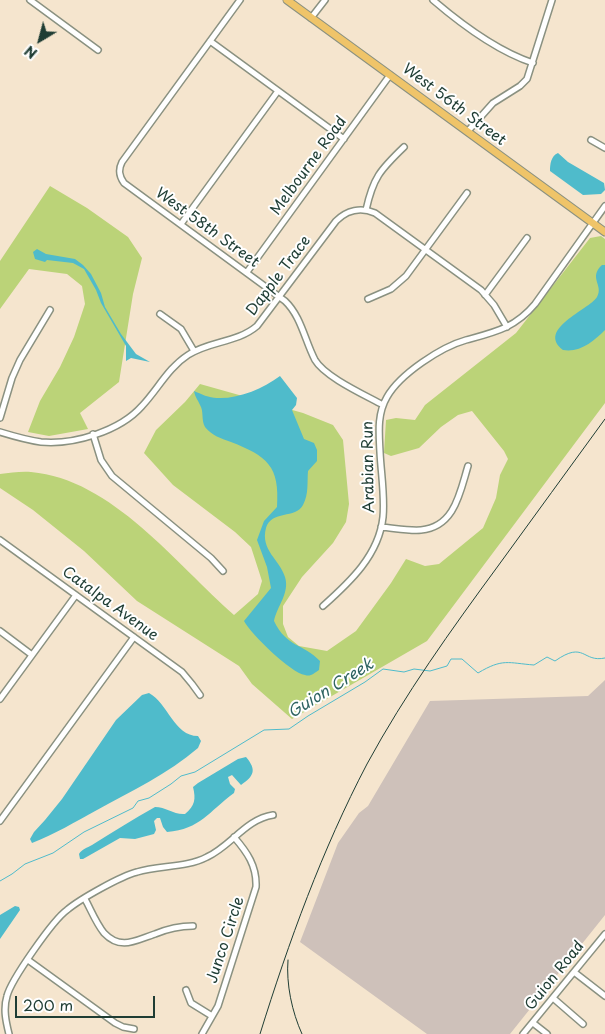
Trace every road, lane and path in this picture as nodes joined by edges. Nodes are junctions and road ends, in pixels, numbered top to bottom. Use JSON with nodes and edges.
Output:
{"nodes":[{"id":1,"x":30,"y":0,"type":"edge"},
{"id":2,"x":240,"y":0,"type":"edge"},
{"id":3,"x":287,"y":0,"type":"edge"},
{"id":4,"x":325,"y":0,"type":"edge"},
{"id":5,"x":432,"y":0,"type":"edge"},
{"id":6,"x":552,"y":0,"type":"edge"},
{"id":7,"x":312,"y":18,"type":"junction"},
{"id":8,"x":210,"y":41,"type":"junction"},
{"id":9,"x":98,"y":50,"type":"dead end"},
{"id":10,"x":533,"y":62,"type":"junction"},
{"id":11,"x":390,"y":75,"type":"junction"},
{"id":12,"x":278,"y":91,"type":"junction"},
{"id":13,"x":468,"y":131,"type":"junction"},
{"id":14,"x":344,"y":139,"type":"junction"},
{"id":15,"x":591,"y":140,"type":"dead end"},
{"id":16,"x":404,"y":147,"type":"dead end"},
{"id":17,"x":605,"y":148,"type":"edge"},
{"id":18,"x":467,"y":193,"type":"dead end"},
{"id":19,"x":605,"y":206,"type":"edge"},
{"id":20,"x":366,"y":210,"type":"junction"},
{"id":21,"x":181,"y":224,"type":"junction"},
{"id":22,"x":593,"y":224,"type":"junction"},
{"id":23,"x":605,"y":232,"type":"edge"},
{"id":24,"x":527,"y":238,"type":"dead end"},
{"id":25,"x":426,"y":250,"type":"junction"},
{"id":26,"x":247,"y":272,"type":"junction"},
{"id":27,"x":485,"y":295,"type":"junction"},
{"id":28,"x":280,"y":297,"type":"junction"},
{"id":29,"x":368,"y":299,"type":"dead end"},
{"id":30,"x":50,"y":310,"type":"dead end"},
{"id":31,"x":160,"y":314,"type":"dead end"},
{"id":32,"x":507,"y":328,"type":"junction"},
{"id":33,"x":194,"y":351,"type":"junction"},
{"id":34,"x":383,"y":405,"type":"junction"},
{"id":35,"x":0,"y":418,"type":"edge"},
{"id":36,"x":0,"y":432,"type":"edge"},
{"id":37,"x":93,"y":434,"type":"junction"},
{"id":38,"x":468,"y":466,"type":"dead end"},
{"id":39,"x":382,"y":527,"type":"junction"},
{"id":40,"x":0,"y":540,"type":"edge"},
{"id":41,"x":223,"y":570,"type":"dead end"},
{"id":42,"x":76,"y":595,"type":"junction"},
{"id":43,"x":323,"y":606,"type":"dead end"},
{"id":44,"x":0,"y":631,"type":"edge"},
{"id":45,"x":134,"y":638,"type":"junction"},
{"id":46,"x":32,"y":655,"type":"junction"},
{"id":47,"x":200,"y":695,"type":"dead end"},
{"id":48,"x":0,"y":699,"type":"edge"},
{"id":49,"x":273,"y":815,"type":"dead end"},
{"id":50,"x":0,"y":821,"type":"edge"},
{"id":51,"x":234,"y":837,"type":"junction"},
{"id":52,"x":85,"y":899,"type":"junction"},
{"id":53,"x":193,"y":926,"type":"dead end"},
{"id":54,"x":605,"y":934,"type":"edge"},
{"id":55,"x":28,"y":960,"type":"junction"},
{"id":56,"x":574,"y":972,"type":"junction"},
{"id":57,"x":186,"y":990,"type":"dead end"},
{"id":58,"x":605,"y":996,"type":"edge"},
{"id":59,"x":553,"y":998,"type":"junction"},
{"id":60,"x":212,"y":1016,"type":"junction"},
{"id":61,"x":533,"y":1023,"type":"junction"},
{"id":62,"x":583,"y":1024,"type":"dead end"},
{"id":63,"x":134,"y":1029,"type":"dead end"},
{"id":64,"x":8,"y":1034,"type":"edge"},
{"id":65,"x":202,"y":1034,"type":"edge"},
{"id":66,"x":524,"y":1034,"type":"edge"},
{"id":67,"x":547,"y":1034,"type":"edge"}],
"edges":[{"from":1,"to":9,"type":"street"},
{"from":2,"to":8,"type":"street"},
{"from":3,"to":7,"type":"main road","name":"West 56th Street"},
{"from":4,"to":7,"type":"street"},
{"from":5,"to":10,"type":"street"},
{"from":6,"to":10,"type":"street"},
{"from":7,"to":11,"type":"main road","name":"West 56th Street"},
{"from":8,"to":12,"type":"street"},
{"from":8,"to":21,"type":"street","name":"West 58th Street"},
{"from":10,"to":13,"type":"street"},
{"from":11,"to":13,"type":"main road","name":"West 56th Street"},
{"from":11,"to":14,"type":"street","name":"Melbourne Road"},
{"from":12,"to":14,"type":"street"},
{"from":12,"to":21,"type":"street"},
{"from":13,"to":22,"type":"main road","name":"West 56th Street"},
{"from":14,"to":26,"type":"street","name":"Melbourne Road"},
{"from":15,"to":17,"type":"street"},
{"from":16,"to":20,"type":"street"},
{"from":18,"to":25,"type":"street"},
{"from":19,"to":22,"type":"street","name":"Arabian Run"},
{"from":20,"to":25,"type":"street"},
{"from":20,"to":28,"type":"street","name":"Dapple Trace"},
{"from":21,"to":26,"type":"street","name":"West 58th Street"},
{"from":22,"to":23,"type":"main road","name":"West 56th Street"},
{"from":22,"to":32,"type":"street","name":"Arabian Run"},
{"from":24,"to":27,"type":"street"},
{"from":25,"to":27,"type":"street"},
{"from":25,"to":29,"type":"street"},
{"from":26,"to":28,"type":"street","name":"West 58th Street"},
{"from":27,"to":32,"type":"street"},
{"from":28,"to":33,"type":"street","name":"Dapple Trace"},
{"from":28,"to":34,"type":"street","name":"West 58th Street"},
{"from":30,"to":35,"type":"street"},
{"from":31,"to":33,"type":"street"},
{"from":32,"to":34,"type":"street","name":"Arabian Run"},
{"from":33,"to":37,"type":"street","name":"Dapple Trace"},
{"from":34,"to":39,"type":"street","name":"Arabian Run"},
{"from":36,"to":37,"type":"street","name":"Dapple Trace"},
{"from":37,"to":41,"type":"street"},
{"from":38,"to":39,"type":"street"},
{"from":39,"to":43,"type":"street","name":"Arabian Run"},
{"from":40,"to":42,"type":"street","name":"Catalpa Avenue"},
{"from":42,"to":45,"type":"street","name":"Catalpa Avenue"},
{"from":42,"to":46,"type":"street"},
{"from":44,"to":46,"type":"street"},
{"from":45,"to":47,"type":"street","name":"Catalpa Avenue"},
{"from":45,"to":50,"type":"street"},
{"from":46,"to":48,"type":"street"},
{"from":49,"to":51,"type":"street"},
{"from":51,"to":52,"type":"street"},
{"from":51,"to":60,"type":"street","name":"Junco Circle"},
{"from":52,"to":53,"type":"street"},
{"from":52,"to":55,"type":"street"},
{"from":54,"to":56,"type":"street","name":"Guion Road"},
{"from":55,"to":63,"type":"street"},
{"from":55,"to":64,"type":"street"},
{"from":56,"to":58,"type":"street"},
{"from":56,"to":59,"type":"street","name":"Guion Road"},
{"from":57,"to":60,"type":"street","name":"Junco Circle"},
{"from":59,"to":61,"type":"street","name":"Guion Road"},
{"from":59,"to":62,"type":"street"},
{"from":60,"to":65,"type":"street"},
{"from":61,"to":66,"type":"street","name":"Guion Road"},
{"from":61,"to":67,"type":"street"}]}
